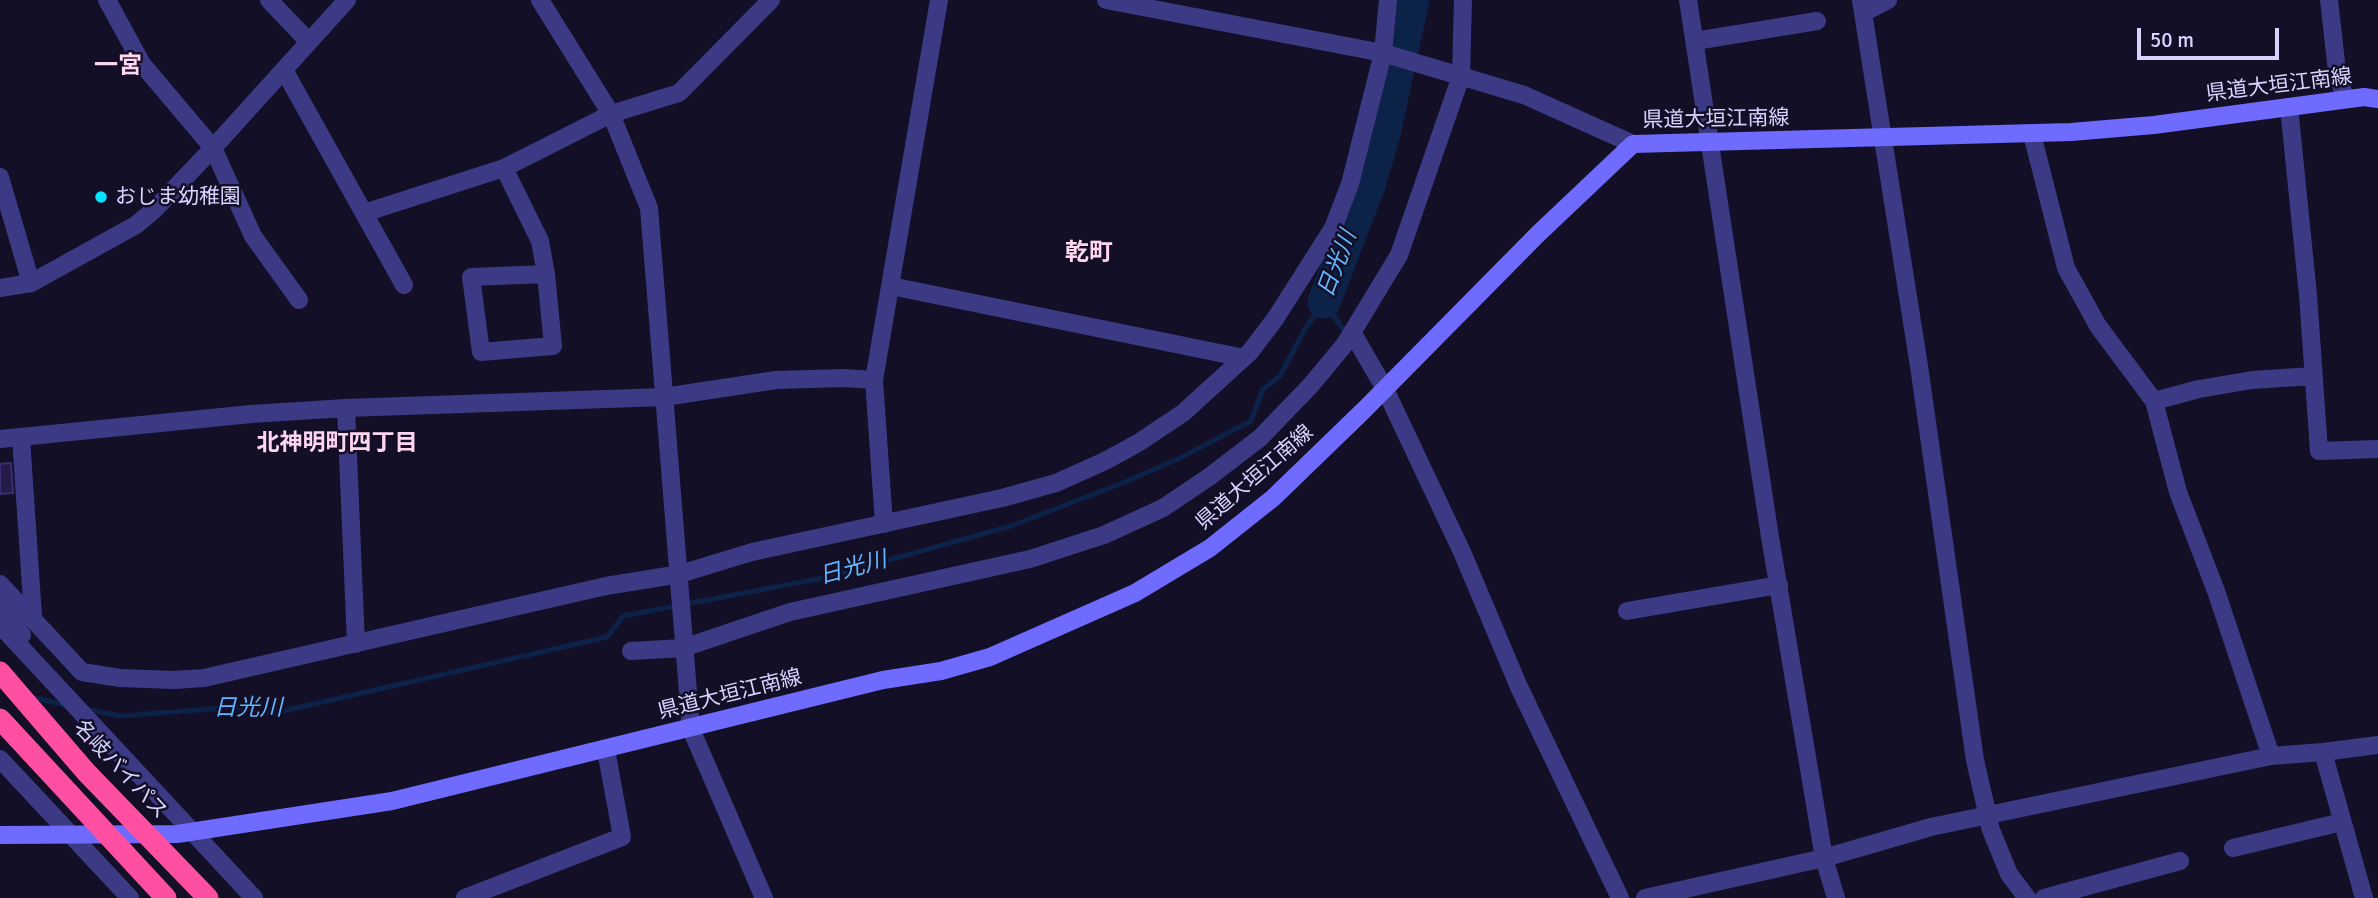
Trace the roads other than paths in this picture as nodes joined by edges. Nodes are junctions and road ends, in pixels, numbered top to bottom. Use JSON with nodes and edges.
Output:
{"nodes":[{"id":1,"x":107,"y":0,"type":"edge"},
{"id":2,"x":269,"y":0,"type":"edge"},
{"id":3,"x":347,"y":0,"type":"edge"},
{"id":4,"x":540,"y":0,"type":"edge"},
{"id":5,"x":771,"y":0,"type":"edge"},
{"id":6,"x":939,"y":0,"type":"edge"},
{"id":7,"x":1106,"y":0,"type":"edge"},
{"id":8,"x":1388,"y":0,"type":"edge"},
{"id":9,"x":1463,"y":0,"type":"edge"},
{"id":10,"x":1689,"y":0,"type":"edge"},
{"id":11,"x":1888,"y":0,"type":"edge"},
{"id":12,"x":2329,"y":0,"type":"edge"},
{"id":13,"x":1862,"y":6,"type":"edge"},
{"id":14,"x":1817,"y":21,"type":"dead end"},
{"id":15,"x":1695,"y":41,"type":"junction"},
{"id":16,"x":309,"y":42,"type":"junction"},
{"id":17,"x":1386,"y":54,"type":"junction"},
{"id":18,"x":284,"y":70,"type":"junction"},
{"id":19,"x":1457,"y":75,"type":"junction"},
{"id":20,"x":2345,"y":99,"type":"junction"},
{"id":21,"x":2378,"y":99,"type":"edge"},
{"id":22,"x":2289,"y":107,"type":"junction"},
{"id":23,"x":611,"y":114,"type":"junction"},
{"id":24,"x":2032,"y":134,"type":"junction"},
{"id":25,"x":1883,"y":139,"type":"junction"},
{"id":26,"x":1711,"y":143,"type":"junction"},
{"id":27,"x":1633,"y":144,"type":"junction"},
{"id":28,"x":213,"y":148,"type":"junction"},
{"id":29,"x":504,"y":168,"type":"junction"},
{"id":30,"x":0,"y":177,"type":"edge"},
{"id":31,"x":364,"y":213,"type":"junction"},
{"id":32,"x":546,"y":274,"type":"junction"},
{"id":33,"x":31,"y":283,"type":"junction"},
{"id":34,"x":404,"y":285,"type":"dead end"},
{"id":35,"x":891,"y":286,"type":"junction"},
{"id":36,"x":0,"y":288,"type":"edge"},
{"id":37,"x":299,"y":300,"type":"dead end"},
{"id":38,"x":1352,"y":332,"type":"junction"},
{"id":39,"x":1244,"y":358,"type":"junction"},
{"id":40,"x":2314,"y":376,"type":"junction"},
{"id":41,"x":874,"y":380,"type":"junction"},
{"id":42,"x":1385,"y":389,"type":"junction"},
{"id":43,"x":664,"y":397,"type":"junction"},
{"id":44,"x":2154,"y":401,"type":"junction"},
{"id":45,"x":346,"y":408,"type":"junction"},
{"id":46,"x":21,"y":438,"type":"junction"},
{"id":47,"x":0,"y":439,"type":"edge"},
{"id":48,"x":2378,"y":449,"type":"edge"},
{"id":49,"x":884,"y":524,"type":"junction"},
{"id":50,"x":680,"y":577,"type":"junction"},
{"id":51,"x":0,"y":583,"type":"edge"},
{"id":52,"x":1779,"y":585,"type":"junction"},
{"id":53,"x":0,"y":604,"type":"edge"},
{"id":54,"x":1627,"y":611,"type":"dead end"},
{"id":55,"x":33,"y":616,"type":"junction"},
{"id":56,"x":0,"y":625,"type":"edge"},
{"id":57,"x":356,"y":644,"type":"junction"},
{"id":58,"x":683,"y":644,"type":"junction"},
{"id":59,"x":631,"y":652,"type":"dead end"},
{"id":60,"x":0,"y":673,"type":"edge"},
{"id":61,"x":54,"y":681,"type":"junction"},
{"id":62,"x":0,"y":719,"type":"edge"},
{"id":63,"x":691,"y":729,"type":"junction"},
{"id":64,"x":2378,"y":745,"type":"edge"},
{"id":65,"x":606,"y":750,"type":"junction"},
{"id":66,"x":2323,"y":752,"type":"junction"},
{"id":67,"x":2271,"y":757,"type":"junction"},
{"id":68,"x":0,"y":759,"type":"edge"},
{"id":69,"x":1987,"y":817,"type":"junction"},
{"id":70,"x":2342,"y":821,"type":"junction"},
{"id":71,"x":192,"y":832,"type":"junction"},
{"id":72,"x":0,"y":835,"type":"edge"},
{"id":73,"x":73,"y":836,"type":"junction"},
{"id":74,"x":2233,"y":848,"type":"dead end"},
{"id":75,"x":1824,"y":858,"type":"junction"},
{"id":76,"x":2180,"y":861,"type":"dead end"},
{"id":77,"x":130,"y":898,"type":"edge"},
{"id":78,"x":166,"y":898,"type":"edge"},
{"id":79,"x":208,"y":898,"type":"edge"},
{"id":80,"x":254,"y":898,"type":"edge"},
{"id":81,"x":465,"y":898,"type":"edge"},
{"id":82,"x":764,"y":898,"type":"edge"},
{"id":83,"x":1620,"y":898,"type":"edge"},
{"id":84,"x":1645,"y":898,"type":"edge"},
{"id":85,"x":1836,"y":898,"type":"edge"},
{"id":86,"x":2027,"y":898,"type":"edge"},
{"id":87,"x":2044,"y":898,"type":"edge"},
{"id":88,"x":2364,"y":898,"type":"edge"}],
"edges":[{"from":1,"to":28,"type":"street"},
{"from":2,"to":16,"type":"street"},
{"from":3,"to":16,"type":"street"},
{"from":4,"to":23,"type":"street"},
{"from":5,"to":23,"type":"street"},
{"from":6,"to":35,"type":"street"},
{"from":7,"to":17,"type":"street"},
{"from":8,"to":17,"type":"street"},
{"from":9,"to":19,"type":"street"},
{"from":10,"to":15,"type":"street"},
{"from":11,"to":13,"type":"street"},
{"from":12,"to":20,"type":"street"},
{"from":13,"to":25,"type":"street"},
{"from":14,"to":15,"type":"street"},
{"from":15,"to":26,"type":"street"},
{"from":16,"to":18,"type":"street"},
{"from":17,"to":19,"type":"street"},
{"from":17,"to":39,"type":"street"},
{"from":18,"to":28,"type":"street"},
{"from":18,"to":31,"type":"street"},
{"from":19,"to":27,"type":"street"},
{"from":19,"to":38,"type":"street"},
{"from":20,"to":21,"type":"main road","name":"県道大垣江南線"},
{"from":20,"to":22,"type":"main road","name":"県道大垣江南線"},
{"from":22,"to":24,"type":"main road","name":"県道大垣江南線"},
{"from":22,"to":40,"type":"street"},
{"from":23,"to":29,"type":"street"},
{"from":23,"to":43,"type":"street"},
{"from":24,"to":25,"type":"main road","name":"県道大垣江南線"},
{"from":24,"to":44,"type":"street"},
{"from":25,"to":26,"type":"main road","name":"県道大垣江南線"},
{"from":25,"to":69,"type":"street"},
{"from":26,"to":27,"type":"main road","name":"県道大垣江南線"},
{"from":26,"to":52,"type":"street"},
{"from":27,"to":42,"type":"main road","name":"県道大垣江南線"},
{"from":28,"to":33,"type":"street"},
{"from":28,"to":37,"type":"street"},
{"from":29,"to":31,"type":"street"},
{"from":29,"to":32,"type":"street"},
{"from":30,"to":33,"type":"street"},
{"from":31,"to":34,"type":"street"},
{"from":32,"to":32,"type":"street"},
{"from":33,"to":36,"type":"street"},
{"from":35,"to":39,"type":"street"},
{"from":35,"to":41,"type":"street"},
{"from":38,"to":42,"type":"street"},
{"from":38,"to":58,"type":"street"},
{"from":39,"to":49,"type":"street"},
{"from":40,"to":44,"type":"street"},
{"from":40,"to":48,"type":"street"},
{"from":41,"to":43,"type":"street"},
{"from":41,"to":49,"type":"street"},
{"from":42,"to":63,"type":"main road","name":"県道大垣江南線"},
{"from":42,"to":83,"type":"street"},
{"from":43,"to":45,"type":"street"},
{"from":43,"to":50,"type":"street"},
{"from":44,"to":67,"type":"street"},
{"from":45,"to":46,"type":"street"},
{"from":45,"to":57,"type":"street"},
{"from":46,"to":47,"type":"street"},
{"from":46,"to":55,"type":"street"},
{"from":49,"to":50,"type":"street"},
{"from":50,"to":57,"type":"street"},
{"from":50,"to":58,"type":"street"},
{"from":51,"to":55,"type":"street"},
{"from":52,"to":54,"type":"street"},
{"from":52,"to":75,"type":"street"},
{"from":53,"to":61,"type":"street"},
{"from":55,"to":57,"type":"street"},
{"from":56,"to":61,"type":"street"},
{"from":58,"to":59,"type":"street"},
{"from":58,"to":63,"type":"street"},
{"from":60,"to":79,"type":"highway","name":"名岐バイパス"},
{"from":61,"to":71,"type":"street"},
{"from":62,"to":78,"type":"highway"},
{"from":63,"to":65,"type":"main road","name":"県道大垣江南線"},
{"from":63,"to":82,"type":"street"},
{"from":64,"to":66,"type":"street"},
{"from":65,"to":71,"type":"main road","name":"県道大垣江南線"},
{"from":65,"to":81,"type":"street"},
{"from":66,"to":67,"type":"street"},
{"from":66,"to":70,"type":"street"},
{"from":67,"to":69,"type":"street"},
{"from":68,"to":73,"type":"street"},
{"from":69,"to":75,"type":"street"},
{"from":69,"to":86,"type":"street"},
{"from":70,"to":74,"type":"street"},
{"from":70,"to":88,"type":"street"},
{"from":71,"to":73,"type":"main road","name":"県道大垣江南線"},
{"from":71,"to":80,"type":"street"},
{"from":72,"to":73,"type":"main road","name":"県道大垣江南線"},
{"from":73,"to":77,"type":"street"},
{"from":75,"to":84,"type":"street"},
{"from":75,"to":85,"type":"street"},
{"from":76,"to":87,"type":"street"}]}
